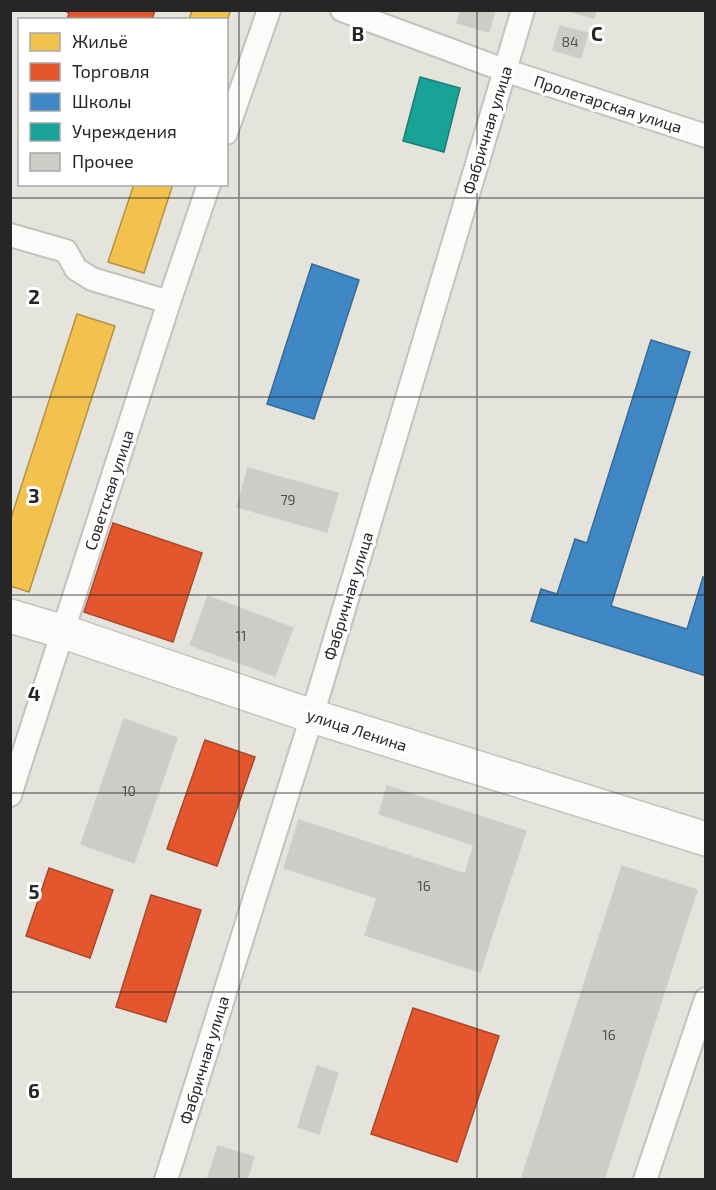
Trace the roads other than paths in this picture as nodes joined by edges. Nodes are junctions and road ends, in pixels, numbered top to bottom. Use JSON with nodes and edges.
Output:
{"nodes":[{"id":1,"x":269,"y":10,"type":"edge"},
{"id":2,"x":342,"y":10,"type":"edge"},
{"id":3,"x":523,"y":10,"type":"edge"},
{"id":4,"x":504,"y":70,"type":"junction"},
{"id":5,"x":228,"y":127,"type":"edge"},
{"id":6,"x":705,"y":136,"type":"edge"},
{"id":7,"x":208,"y":186,"type":"edge"},
{"id":8,"x":10,"y":235,"type":"edge"},
{"id":9,"x":169,"y":302,"type":"junction"},
{"id":10,"x":10,"y":615,"type":"edge"},
{"id":11,"x":64,"y":632,"type":"junction"},
{"id":12,"x":312,"y":716,"type":"junction"},
{"id":13,"x":10,"y":795,"type":"edge"},
{"id":14,"x":705,"y":839,"type":"edge"},
{"id":15,"x":705,"y":999,"type":"edge"},
{"id":16,"x":166,"y":1179,"type":"edge"},
{"id":17,"x":645,"y":1179,"type":"edge"}],
"edges":[{"from":1,"to":5,"type":"street"},
{"from":2,"to":4,"type":"street","name":"Пролетарская улица"},
{"from":3,"to":4,"type":"street","name":"Фабричная улица"},
{"from":4,"to":6,"type":"street","name":"Пролетарская улица"},
{"from":4,"to":12,"type":"street","name":"Фабричная улица"},
{"from":7,"to":9,"type":"street","name":"Советская улица"},
{"from":8,"to":9,"type":"street"},
{"from":9,"to":11,"type":"street","name":"Советская улица"},
{"from":10,"to":11,"type":"street","name":"улица Ленина"},
{"from":11,"to":12,"type":"street","name":"улица Ленина"},
{"from":11,"to":13,"type":"street","name":"Советская улица"},
{"from":12,"to":14,"type":"street","name":"улица Ленина"},
{"from":12,"to":16,"type":"street","name":"Фабричная улица"},
{"from":15,"to":17,"type":"street"}]}
